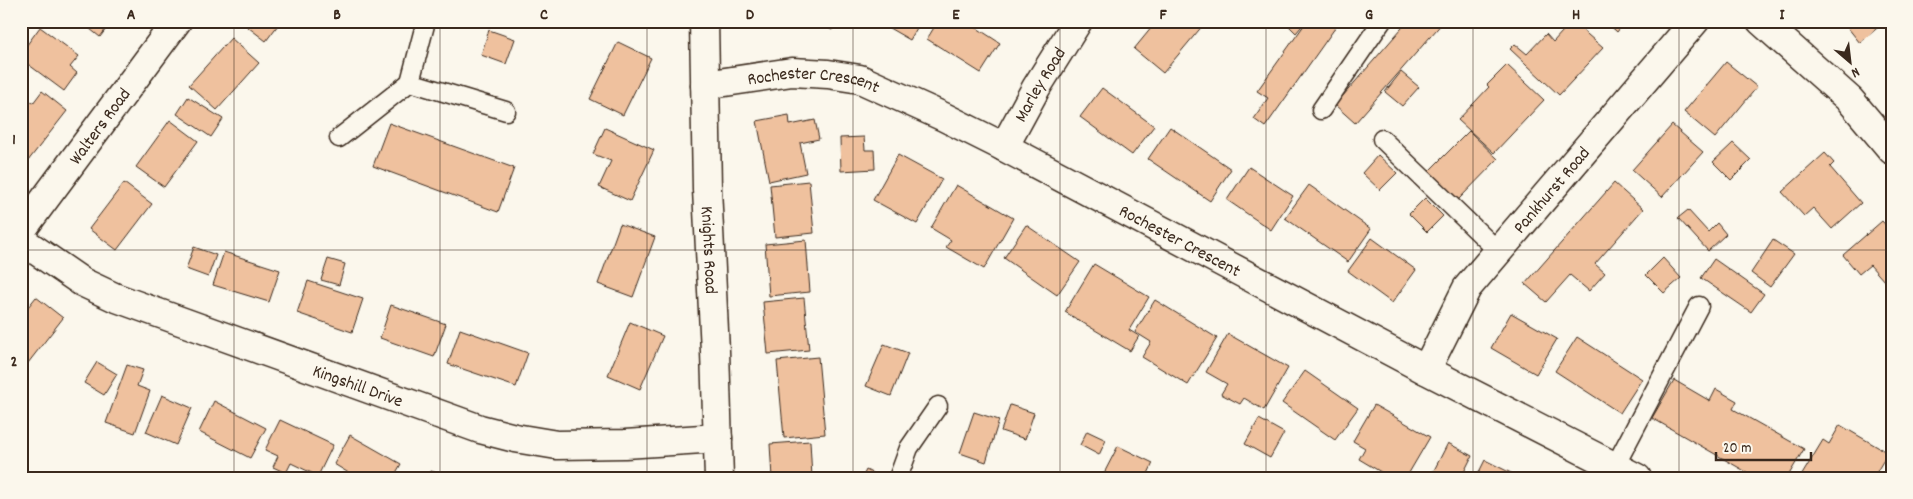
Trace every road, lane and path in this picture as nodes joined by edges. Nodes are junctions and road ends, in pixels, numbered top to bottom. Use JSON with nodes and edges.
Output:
{"nodes":[{"id":1,"x":178,"y":21,"type":"edge"},
{"id":2,"x":426,"y":21,"type":"edge"},
{"id":3,"x":704,"y":21,"type":"edge"},
{"id":4,"x":1078,"y":21,"type":"edge"},
{"id":5,"x":1382,"y":21,"type":"edge"},
{"id":6,"x":1695,"y":21,"type":"edge"},
{"id":7,"x":1761,"y":21,"type":"edge"},
{"id":8,"x":410,"y":82,"type":"junction"},
{"id":9,"x":705,"y":85,"type":"junction"},
{"id":10,"x":1321,"y":110,"type":"dead end"},
{"id":11,"x":506,"y":111,"type":"dead end"},
{"id":12,"x":339,"y":138,"type":"dead end"},
{"id":13,"x":1382,"y":139,"type":"dead end"},
{"id":14,"x":1004,"y":147,"type":"junction"},
{"id":15,"x":1892,"y":150,"type":"edge"},
{"id":16,"x":21,"y":231,"type":"edge"},
{"id":17,"x":21,"y":240,"type":"edge"},
{"id":18,"x":1498,"y":251,"type":"junction"},
{"id":19,"x":1699,"y":306,"type":"dead end"},
{"id":20,"x":1426,"y":370,"type":"junction"},
{"id":21,"x":938,"y":406,"type":"dead end"},
{"id":22,"x":718,"y":438,"type":"junction"},
{"id":23,"x":1626,"y":472,"type":"edge"},
{"id":24,"x":719,"y":478,"type":"edge"},
{"id":25,"x":898,"y":478,"type":"edge"}],
"edges":[{"from":1,"to":16,"type":"street","name":"Walters Road"},
{"from":2,"to":8,"type":"lane"},
{"from":3,"to":9,"type":"street","name":"Knights Road"},
{"from":4,"to":14,"type":"street","name":"Marley Road"},
{"from":5,"to":10,"type":"lane"},
{"from":6,"to":18,"type":"street","name":"Pankhurst Road"},
{"from":7,"to":15,"type":"street"},
{"from":8,"to":11,"type":"lane"},
{"from":8,"to":12,"type":"lane"},
{"from":9,"to":14,"type":"street","name":"Rochester Crescent"},
{"from":9,"to":22,"type":"street","name":"Knights Road"},
{"from":13,"to":18,"type":"lane"},
{"from":14,"to":20,"type":"street","name":"Rochester Crescent"},
{"from":17,"to":22,"type":"street","name":"Kingshill Drive"},
{"from":18,"to":20,"type":"street","name":"Pankhurst Road"},
{"from":19,"to":23,"type":"lane"},
{"from":20,"to":23,"type":"street","name":"Rochester Crescent"},
{"from":21,"to":25,"type":"lane"},
{"from":22,"to":24,"type":"street","name":"Knights Road"}]}
